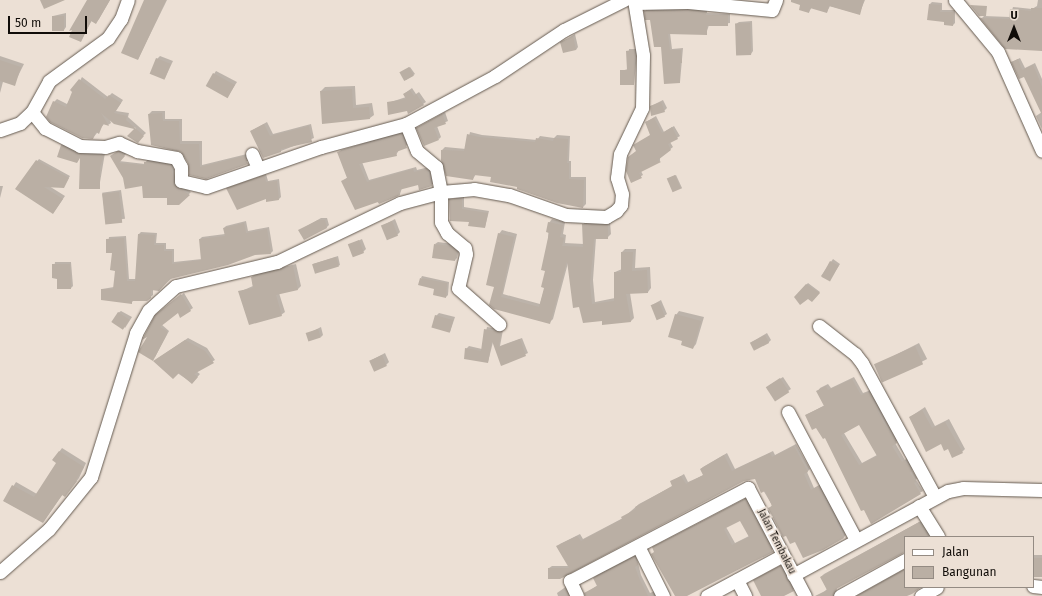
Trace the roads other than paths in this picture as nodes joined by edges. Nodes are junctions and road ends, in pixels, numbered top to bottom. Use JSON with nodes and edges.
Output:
{"nodes":[{"id":1,"x":128,"y":0,"type":"edge"},
{"id":2,"x":776,"y":0,"type":"edge"},
{"id":3,"x":954,"y":0,"type":"edge"},
{"id":4,"x":631,"y":1,"type":"edge"},
{"id":5,"x":32,"y":112,"type":"junction"},
{"id":6,"x":406,"y":124,"type":"junction"},
{"id":7,"x":0,"y":130,"type":"edge"},
{"id":8,"x":1042,"y":151,"type":"edge"},
{"id":9,"x":252,"y":154,"type":"dead end"},
{"id":10,"x":258,"y":168,"type":"junction"},
{"id":11,"x":441,"y":192,"type":"junction"},
{"id":12,"x":500,"y":324,"type":"dead end"},
{"id":13,"x":819,"y":326,"type":"dead end"},
{"id":14,"x":788,"y":412,"type":"dead end"},
{"id":15,"x":1042,"y":490,"type":"edge"},
{"id":16,"x":935,"y":497,"type":"junction"},
{"id":17,"x":919,"y":506,"type":"junction"},
{"id":18,"x":937,"y":536,"type":"edge"},
{"id":19,"x":856,"y":540,"type":"junction"},
{"id":20,"x":638,"y":546,"type":"junction"},
{"id":21,"x":783,"y":554,"type":"junction"},
{"id":22,"x":904,"y":561,"type":"edge"},
{"id":23,"x":0,"y":572,"type":"edge"},
{"id":24,"x":793,"y":575,"type":"junction"},
{"id":25,"x":737,"y":580,"type":"junction"},
{"id":26,"x":935,"y":588,"type":"edge"},
{"id":27,"x":577,"y":596,"type":"edge"},
{"id":28,"x":663,"y":596,"type":"edge"},
{"id":29,"x":707,"y":596,"type":"edge"},
{"id":30,"x":745,"y":596,"type":"edge"},
{"id":31,"x":805,"y":596,"type":"edge"},
{"id":32,"x":840,"y":596,"type":"edge"},
{"id":33,"x":921,"y":596,"type":"edge"}],
"edges":[{"from":1,"to":5,"type":"street"},
{"from":2,"to":4,"type":"street"},
{"from":3,"to":8,"type":"street"},
{"from":4,"to":6,"type":"street"},
{"from":4,"to":11,"type":"street"},
{"from":5,"to":7,"type":"street"},
{"from":5,"to":10,"type":"street"},
{"from":6,"to":10,"type":"street"},
{"from":6,"to":11,"type":"street"},
{"from":9,"to":10,"type":"street"},
{"from":11,"to":12,"type":"street"},
{"from":11,"to":23,"type":"street"},
{"from":13,"to":16,"type":"street"},
{"from":14,"to":19,"type":"street"},
{"from":15,"to":16,"type":"street"},
{"from":16,"to":17,"type":"street"},
{"from":17,"to":18,"type":"street"},
{"from":17,"to":19,"type":"street"},
{"from":19,"to":24,"type":"street"},
{"from":20,"to":21,"type":"street","name":"Jalan Tembakau"},
{"from":20,"to":27,"type":"street"},
{"from":20,"to":28,"type":"street"},
{"from":21,"to":24,"type":"street","name":"Jalan Tembakau"},
{"from":21,"to":25,"type":"street"},
{"from":22,"to":32,"type":"street"},
{"from":24,"to":31,"type":"street","name":"Jalan Tembakau"},
{"from":25,"to":29,"type":"street"},
{"from":25,"to":30,"type":"street"},
{"from":26,"to":33,"type":"street"}]}
